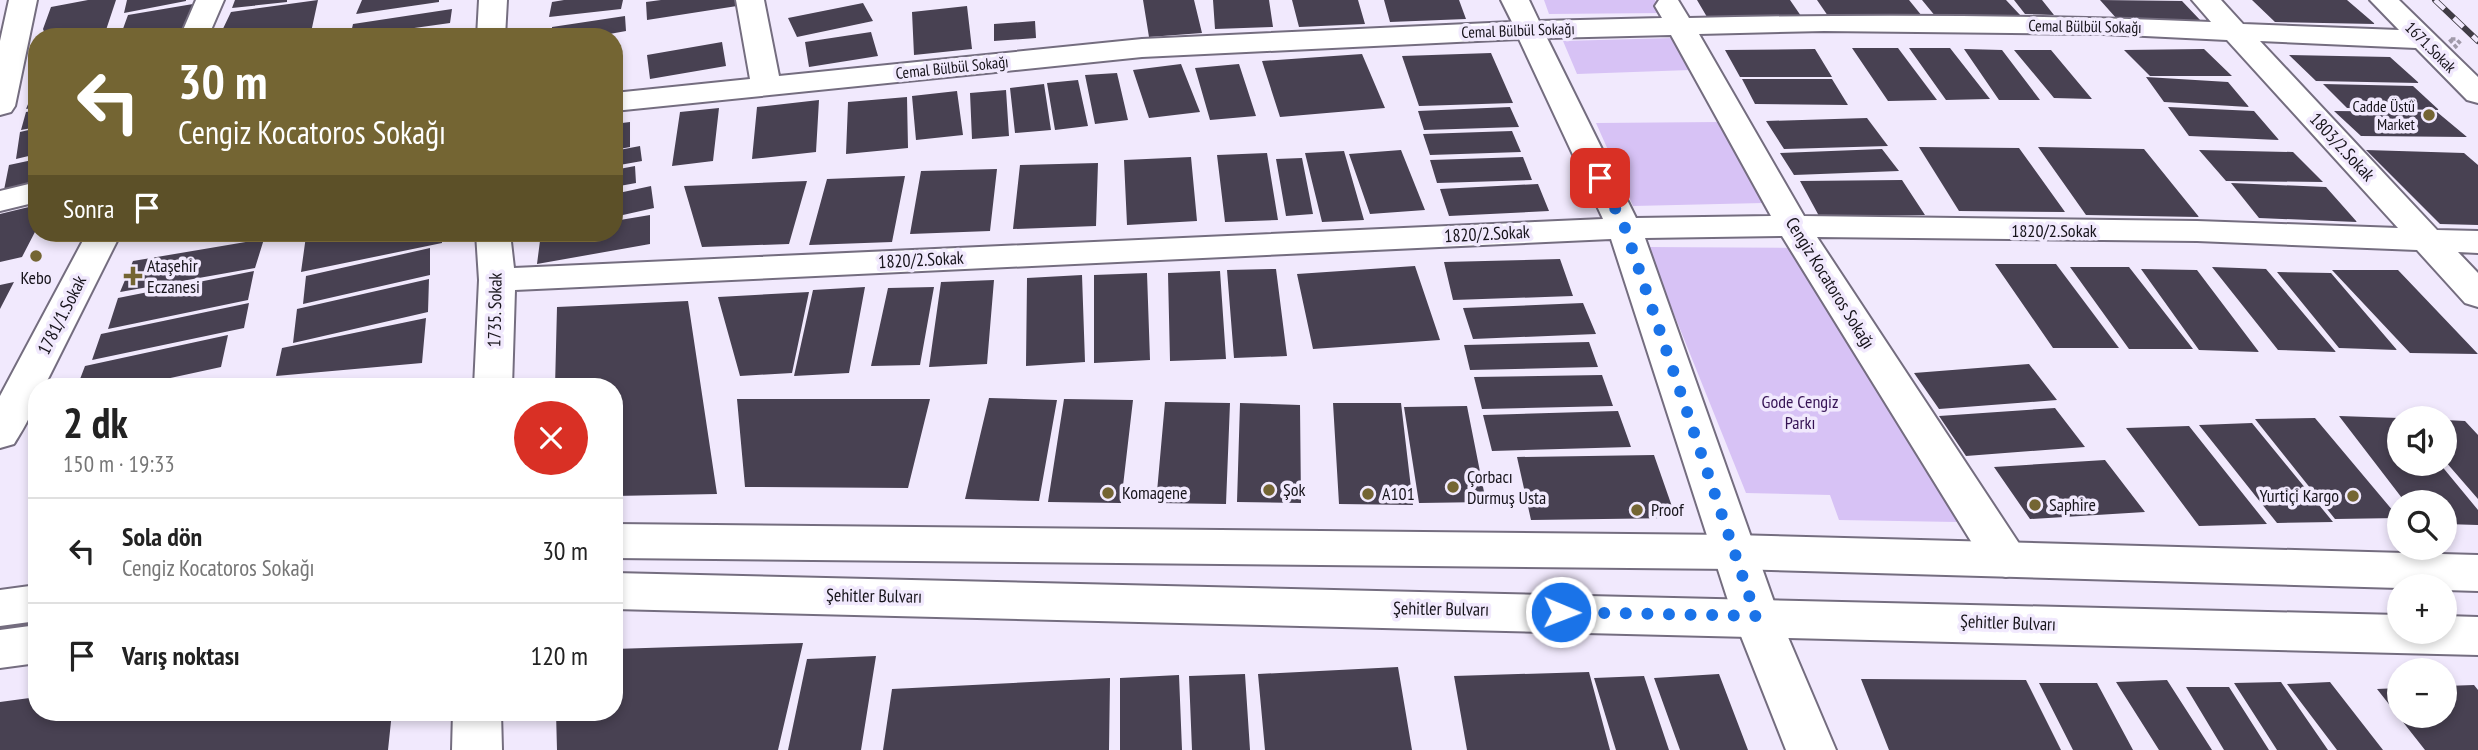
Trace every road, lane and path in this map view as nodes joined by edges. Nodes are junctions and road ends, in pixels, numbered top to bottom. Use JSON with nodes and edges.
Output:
{"nodes":[{"id":1,"x":210,"y":0,"type":"edge"},
{"id":2,"x":492,"y":0,"type":"edge"},
{"id":3,"x":750,"y":0,"type":"edge"},
{"id":4,"x":2206,"y":0,"type":"edge"},
{"id":5,"x":2384,"y":0,"type":"edge"},
{"id":6,"x":19,"y":2,"type":"edge"},
{"id":7,"x":1672,"y":13,"type":"edge"},
{"id":8,"x":1521,"y":15,"type":"edge"},
{"id":9,"x":198,"y":28,"type":"edge"},
{"id":10,"x":491,"y":28,"type":"edge"},
{"id":11,"x":2234,"y":30,"type":"junction"},
{"id":12,"x":2425,"y":40,"type":"junction"},
{"id":13,"x":766,"y":85,"type":"junction"},
{"id":14,"x":2478,"y":94,"type":"edge"},
{"id":15,"x":623,"y":101,"type":"edge"},
{"id":16,"x":0,"y":106,"type":"edge"},
{"id":17,"x":28,"y":194,"type":"edge"},
{"id":18,"x":0,"y":201,"type":"edge"},
{"id":19,"x":1793,"y":226,"type":"junction"},
{"id":20,"x":1625,"y":228,"type":"junction"},
{"id":21,"x":2429,"y":241,"type":"junction"},
{"id":22,"x":99,"y":242,"type":"edge"},
{"id":23,"x":494,"y":242,"type":"edge"},
{"id":24,"x":2478,"y":242,"type":"edge"},
{"id":25,"x":497,"y":280,"type":"junction"},
{"id":26,"x":2478,"y":295,"type":"edge"},
{"id":27,"x":29,"y":378,"type":"edge"},
{"id":28,"x":493,"y":378,"type":"edge"},
{"id":29,"x":28,"y":380,"type":"edge"},
{"id":30,"x":0,"y":434,"type":"edge"},
{"id":31,"x":623,"y":541,"type":"edge"},
{"id":32,"x":1734,"y":552,"type":"junction"},
{"id":33,"x":2006,"y":560,"type":"junction"},
{"id":34,"x":2478,"y":573,"type":"edge"},
{"id":35,"x":623,"y":591,"type":"edge"},
{"id":36,"x":28,"y":604,"type":"edge"},
{"id":37,"x":0,"y":608,"type":"edge"},
{"id":38,"x":1756,"y":616,"type":"junction"},
{"id":39,"x":2478,"y":636,"type":"edge"},
{"id":40,"x":28,"y":645,"type":"edge"},
{"id":41,"x":0,"y":649,"type":"edge"},
{"id":42,"x":477,"y":721,"type":"edge"},
{"id":43,"x":477,"y":750,"type":"edge"},
{"id":44,"x":1811,"y":750,"type":"edge"}],
"edges":[{"from":1,"to":9,"type":"street"},
{"from":2,"to":10,"type":"street"},
{"from":3,"to":13,"type":"street"},
{"from":4,"to":11,"type":"street","name":"1803/2.Sokak"},
{"from":5,"to":12,"type":"street","name":"1671.Sokak"},
{"from":6,"to":16,"type":"street"},
{"from":7,"to":8,"type":"street","name":"Cemal Bülbül Sokağı"},
{"from":7,"to":11,"type":"street","name":"Cemal Bülbül Sokağı"},
{"from":7,"to":19,"type":"street","name":"Cengiz Kocatoros Sokağı"},
{"from":8,"to":13,"type":"street","name":"Cemal Bülbül Sokağı"},
{"from":8,"to":20,"type":"street"},
{"from":11,"to":12,"type":"street","name":"Cemal Bülbül Sokağı"},
{"from":11,"to":21,"type":"street","name":"1803/2.Sokak"},
{"from":12,"to":14,"type":"street","name":"1671.Sokak"},
{"from":13,"to":15,"type":"street","name":"Cemal Bülbül Sokağı"},
{"from":17,"to":18,"type":"street"},
{"from":19,"to":20,"type":"street","name":"1820/2.Sokak"},
{"from":19,"to":21,"type":"street","name":"1820/2.Sokak"},
{"from":19,"to":33,"type":"street","name":"Cengiz Kocatoros Sokağı"},
{"from":20,"to":25,"type":"street","name":"1820/2.Sokak"},
{"from":20,"to":32,"type":"street"},
{"from":21,"to":24,"type":"street","name":"1820/2.Sokak"},
{"from":21,"to":26,"type":"street","name":"1803/2.Sokak"},
{"from":22,"to":27,"type":"street","name":"1781/1.Sokak"},
{"from":23,"to":25,"type":"street","name":"1735. Sokak"},
{"from":25,"to":28,"type":"street","name":"1735. Sokak"},
{"from":29,"to":30,"type":"street","name":"1781/1.Sokak"},
{"from":31,"to":32,"type":"street"},
{"from":32,"to":33,"type":"street"},
{"from":32,"to":38,"type":"street"},
{"from":33,"to":34,"type":"street"},
{"from":35,"to":38,"type":"street","name":"Şehitler Bulvarı"},
{"from":36,"to":37,"type":"street"},
{"from":38,"to":39,"type":"street","name":"Şehitler Bulvarı"},
{"from":38,"to":44,"type":"street"},
{"from":40,"to":41,"type":"street"},
{"from":42,"to":43,"type":"street"}]}
